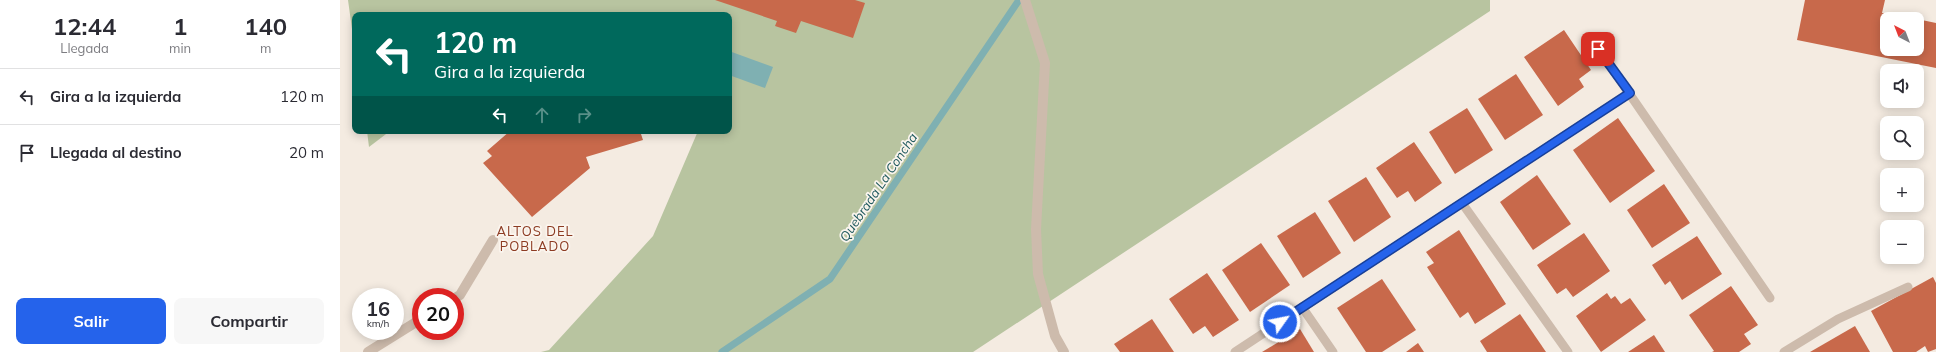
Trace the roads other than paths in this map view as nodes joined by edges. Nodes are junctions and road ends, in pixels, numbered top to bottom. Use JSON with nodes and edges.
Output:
{"nodes":[{"id":1,"x":1025,"y":0,"type":"edge"},
{"id":2,"x":1591,"y":38,"type":"dead end"},
{"id":3,"x":1630,"y":93,"type":"junction"},
{"id":4,"x":1462,"y":203,"type":"junction"},
{"id":5,"x":493,"y":240,"type":"dead end"},
{"id":6,"x":1908,"y":287,"type":"dead end"},
{"id":7,"x":464,"y":288,"type":"edge"},
{"id":8,"x":1770,"y":298,"type":"dead end"},
{"id":9,"x":1302,"y":307,"type":"junction"},
{"id":10,"x":412,"y":325,"type":"edge"},
{"id":11,"x":368,"y":352,"type":"edge"},
{"id":12,"x":1064,"y":352,"type":"edge"},
{"id":13,"x":1235,"y":352,"type":"edge"},
{"id":14,"x":1333,"y":352,"type":"edge"},
{"id":15,"x":1568,"y":352,"type":"edge"},
{"id":16,"x":1784,"y":352,"type":"edge"}],
"edges":[{"from":1,"to":12,"type":"street"},
{"from":2,"to":3,"type":"lane"},
{"from":3,"to":4,"type":"lane"},
{"from":3,"to":8,"type":"lane"},
{"from":4,"to":9,"type":"lane"},
{"from":4,"to":15,"type":"lane"},
{"from":5,"to":7,"type":"street"},
{"from":6,"to":16,"type":"lane"},
{"from":9,"to":13,"type":"lane"},
{"from":9,"to":14,"type":"lane"},
{"from":10,"to":11,"type":"street"}]}
